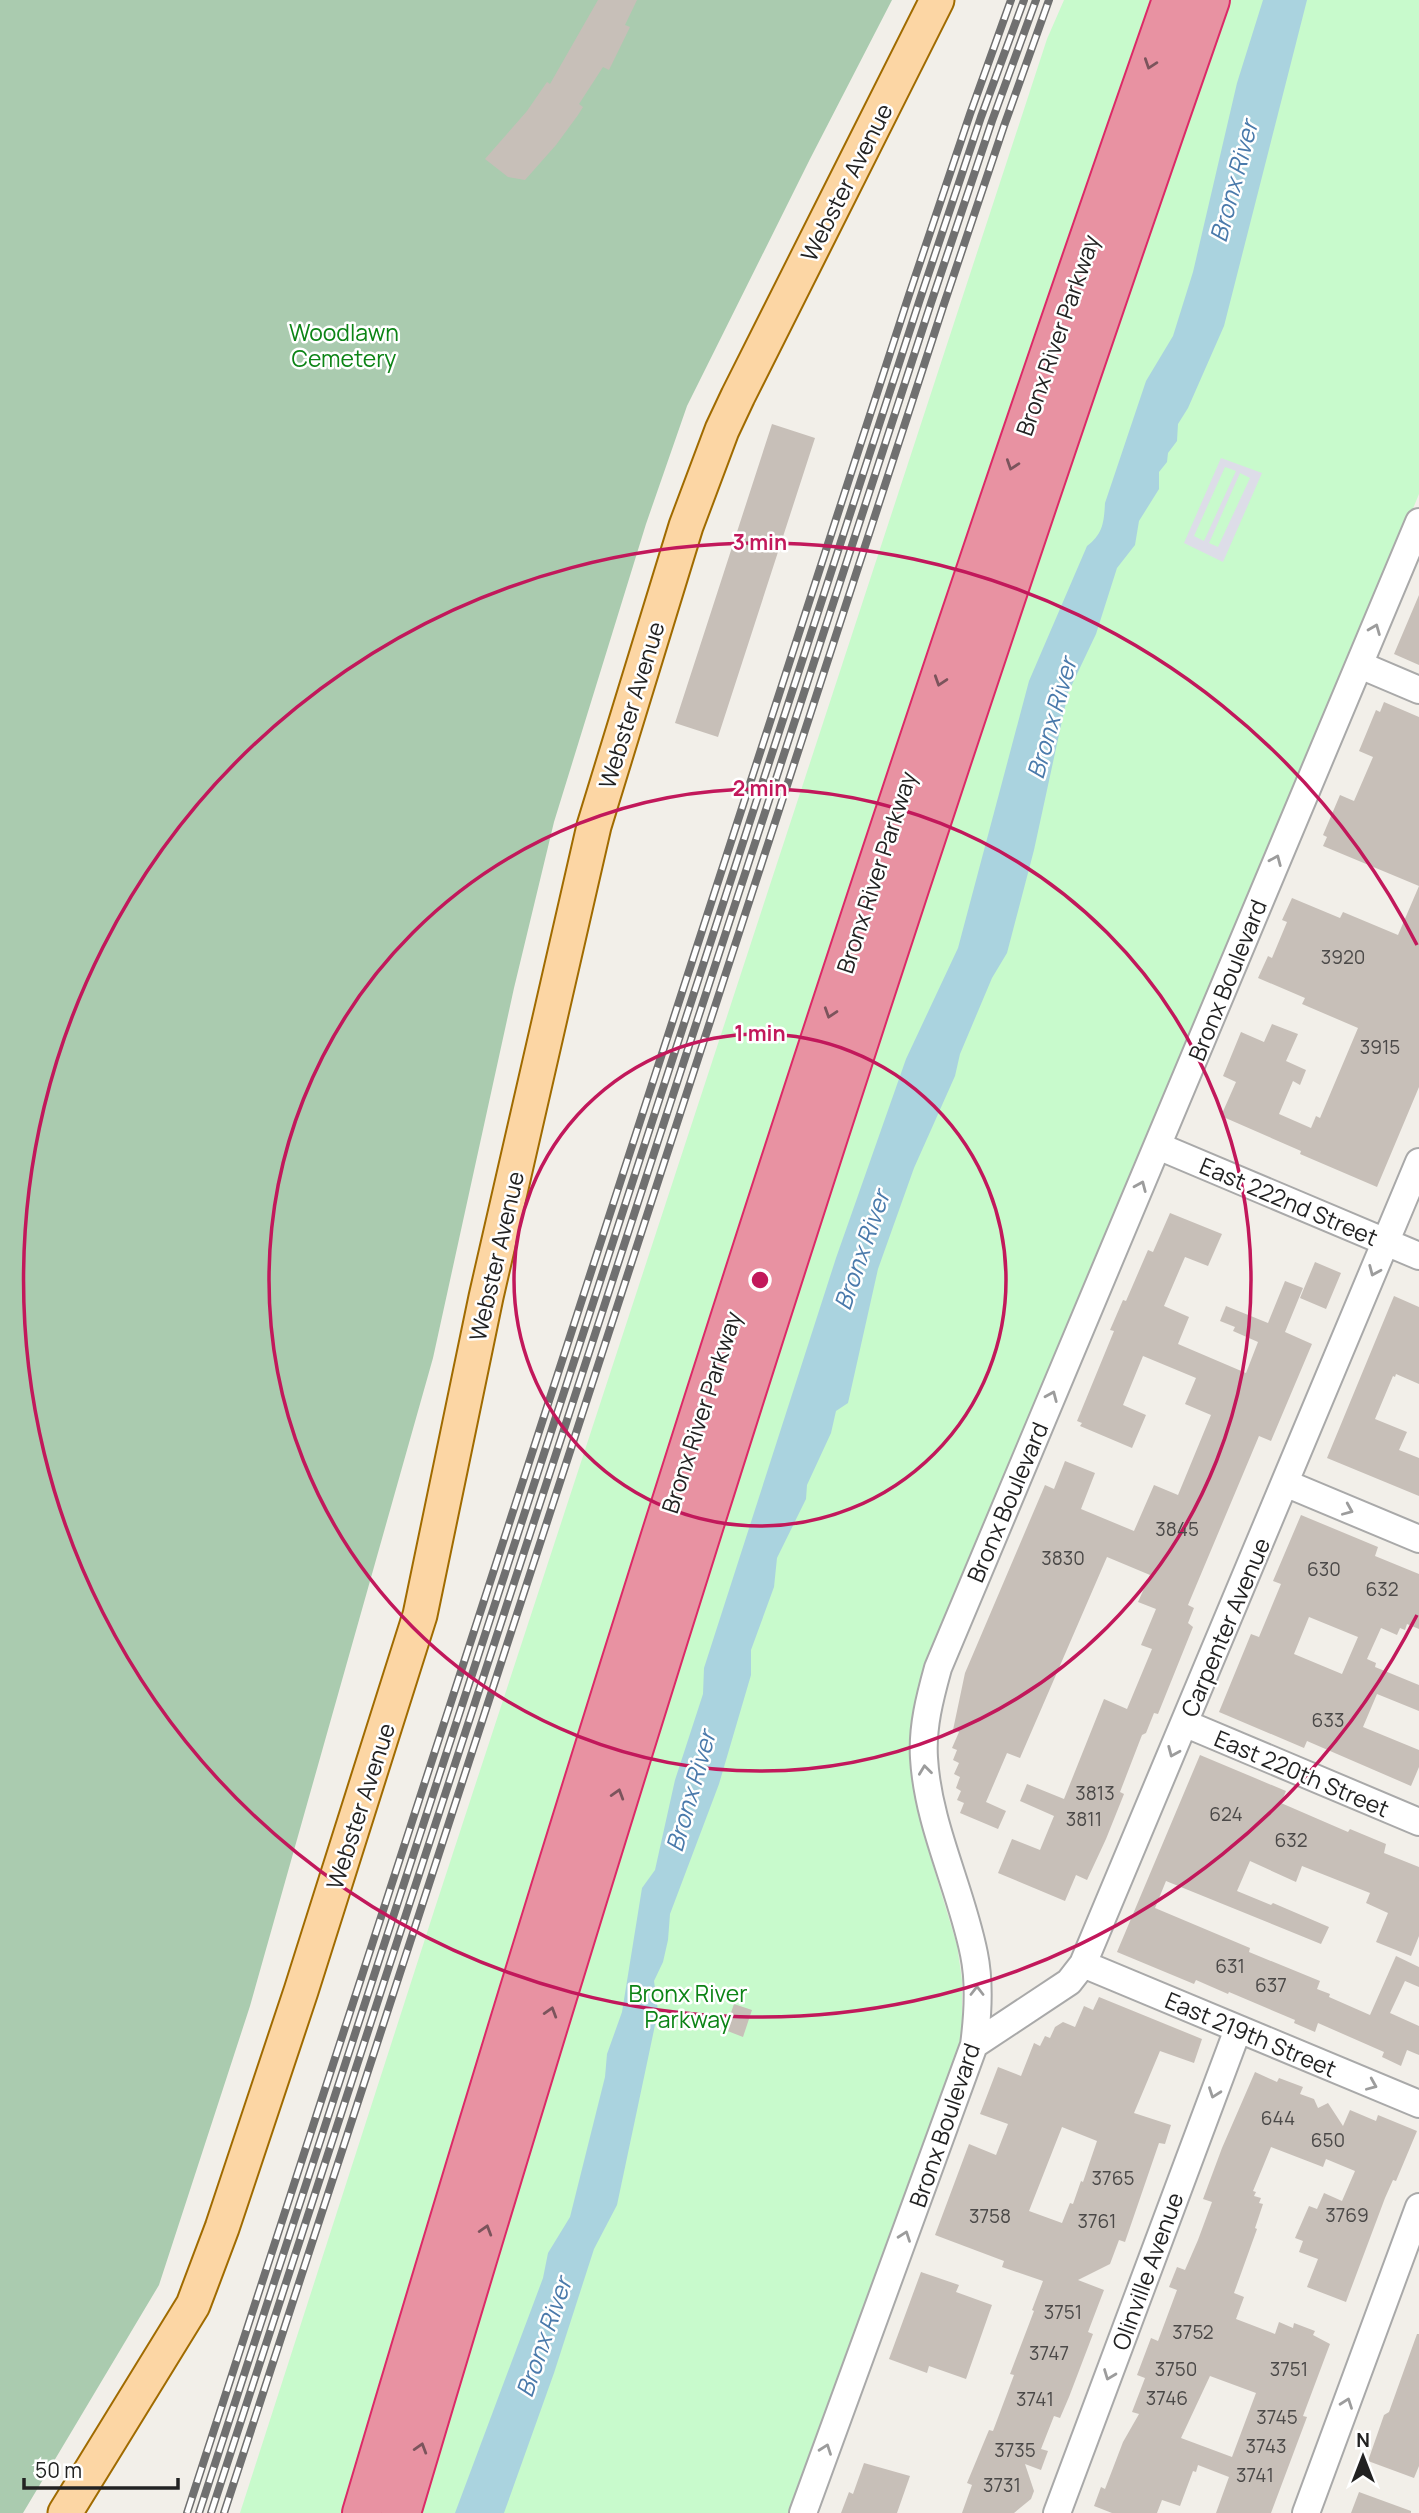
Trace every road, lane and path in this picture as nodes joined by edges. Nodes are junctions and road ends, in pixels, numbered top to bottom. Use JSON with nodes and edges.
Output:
{"nodes":[{"id":1,"x":937,"y":0,"type":"edge"},
{"id":2,"x":1172,"y":0,"type":"edge"},
{"id":3,"x":1210,"y":0,"type":"edge"},
{"id":4,"x":1419,"y":522,"type":"edge"},
{"id":5,"x":1360,"y":665,"type":"junction"},
{"id":6,"x":1419,"y":690,"type":"edge"},
{"id":7,"x":1158,"y":1146,"type":"junction"},
{"id":8,"x":1419,"y":1162,"type":"edge"},
{"id":9,"x":1386,"y":1242,"type":"junction"},
{"id":10,"x":1419,"y":1256,"type":"edge"},
{"id":11,"x":1285,"y":1483,"type":"junction"},
{"id":12,"x":1419,"y":1539,"type":"edge"},
{"id":13,"x":1184,"y":1723,"type":"junction"},
{"id":14,"x":1419,"y":1822,"type":"edge"},
{"id":15,"x":1083,"y":1964,"type":"junction"},
{"id":16,"x":1238,"y":2029,"type":"junction"},
{"id":17,"x":974,"y":2045,"type":"junction"},
{"id":18,"x":1419,"y":2104,"type":"edge"},
{"id":19,"x":1419,"y":2207,"type":"edge"},
{"id":20,"x":65,"y":2513,"type":"edge"},
{"id":21,"x":362,"y":2513,"type":"edge"},
{"id":22,"x":401,"y":2513,"type":"edge"},
{"id":23,"x":803,"y":2513,"type":"edge"},
{"id":24,"x":1057,"y":2513,"type":"edge"},
{"id":25,"x":1306,"y":2513,"type":"edge"}],
"edges":[{"from":1,"to":20,"type":"main road","name":"Webster Avenue"},
{"from":2,"to":21,"type":"highway","name":"Bronx River Parkway","one_way":true},
{"from":22,"to":3,"type":"highway","name":"Bronx River Parkway","one_way":true},
{"from":5,"to":4,"type":"street","name":"Bronx Boulevard","one_way":true},
{"from":5,"to":6,"type":"street"},
{"from":7,"to":5,"type":"street","name":"Bronx Boulevard","one_way":true},
{"from":7,"to":9,"type":"street","name":"East 222nd Street"},
{"from":17,"to":7,"type":"street","name":"Bronx Boulevard","one_way":true},
{"from":8,"to":9,"type":"street","name":"Carpenter Avenue"},
{"from":9,"to":10,"type":"street","name":"East 222nd Street"},
{"from":9,"to":11,"type":"street","name":"Carpenter Avenue","one_way":true},
{"from":11,"to":12,"type":"street","one_way":true},
{"from":11,"to":13,"type":"street","name":"Carpenter Avenue"},
{"from":13,"to":14,"type":"street","name":"East 220th Street"},
{"from":13,"to":15,"type":"street","name":"Carpenter Avenue","one_way":true},
{"from":15,"to":16,"type":"street","name":"East 219th Street"},
{"from":15,"to":17,"type":"street","name":"Carpenter Avenue"},
{"from":16,"to":18,"type":"street","name":"East 219th Street","one_way":true},
{"from":16,"to":24,"type":"street","name":"Olinville Avenue","one_way":true},
{"from":23,"to":17,"type":"street","name":"Bronx Boulevard","one_way":true},
{"from":25,"to":19,"type":"street","one_way":true}]}
